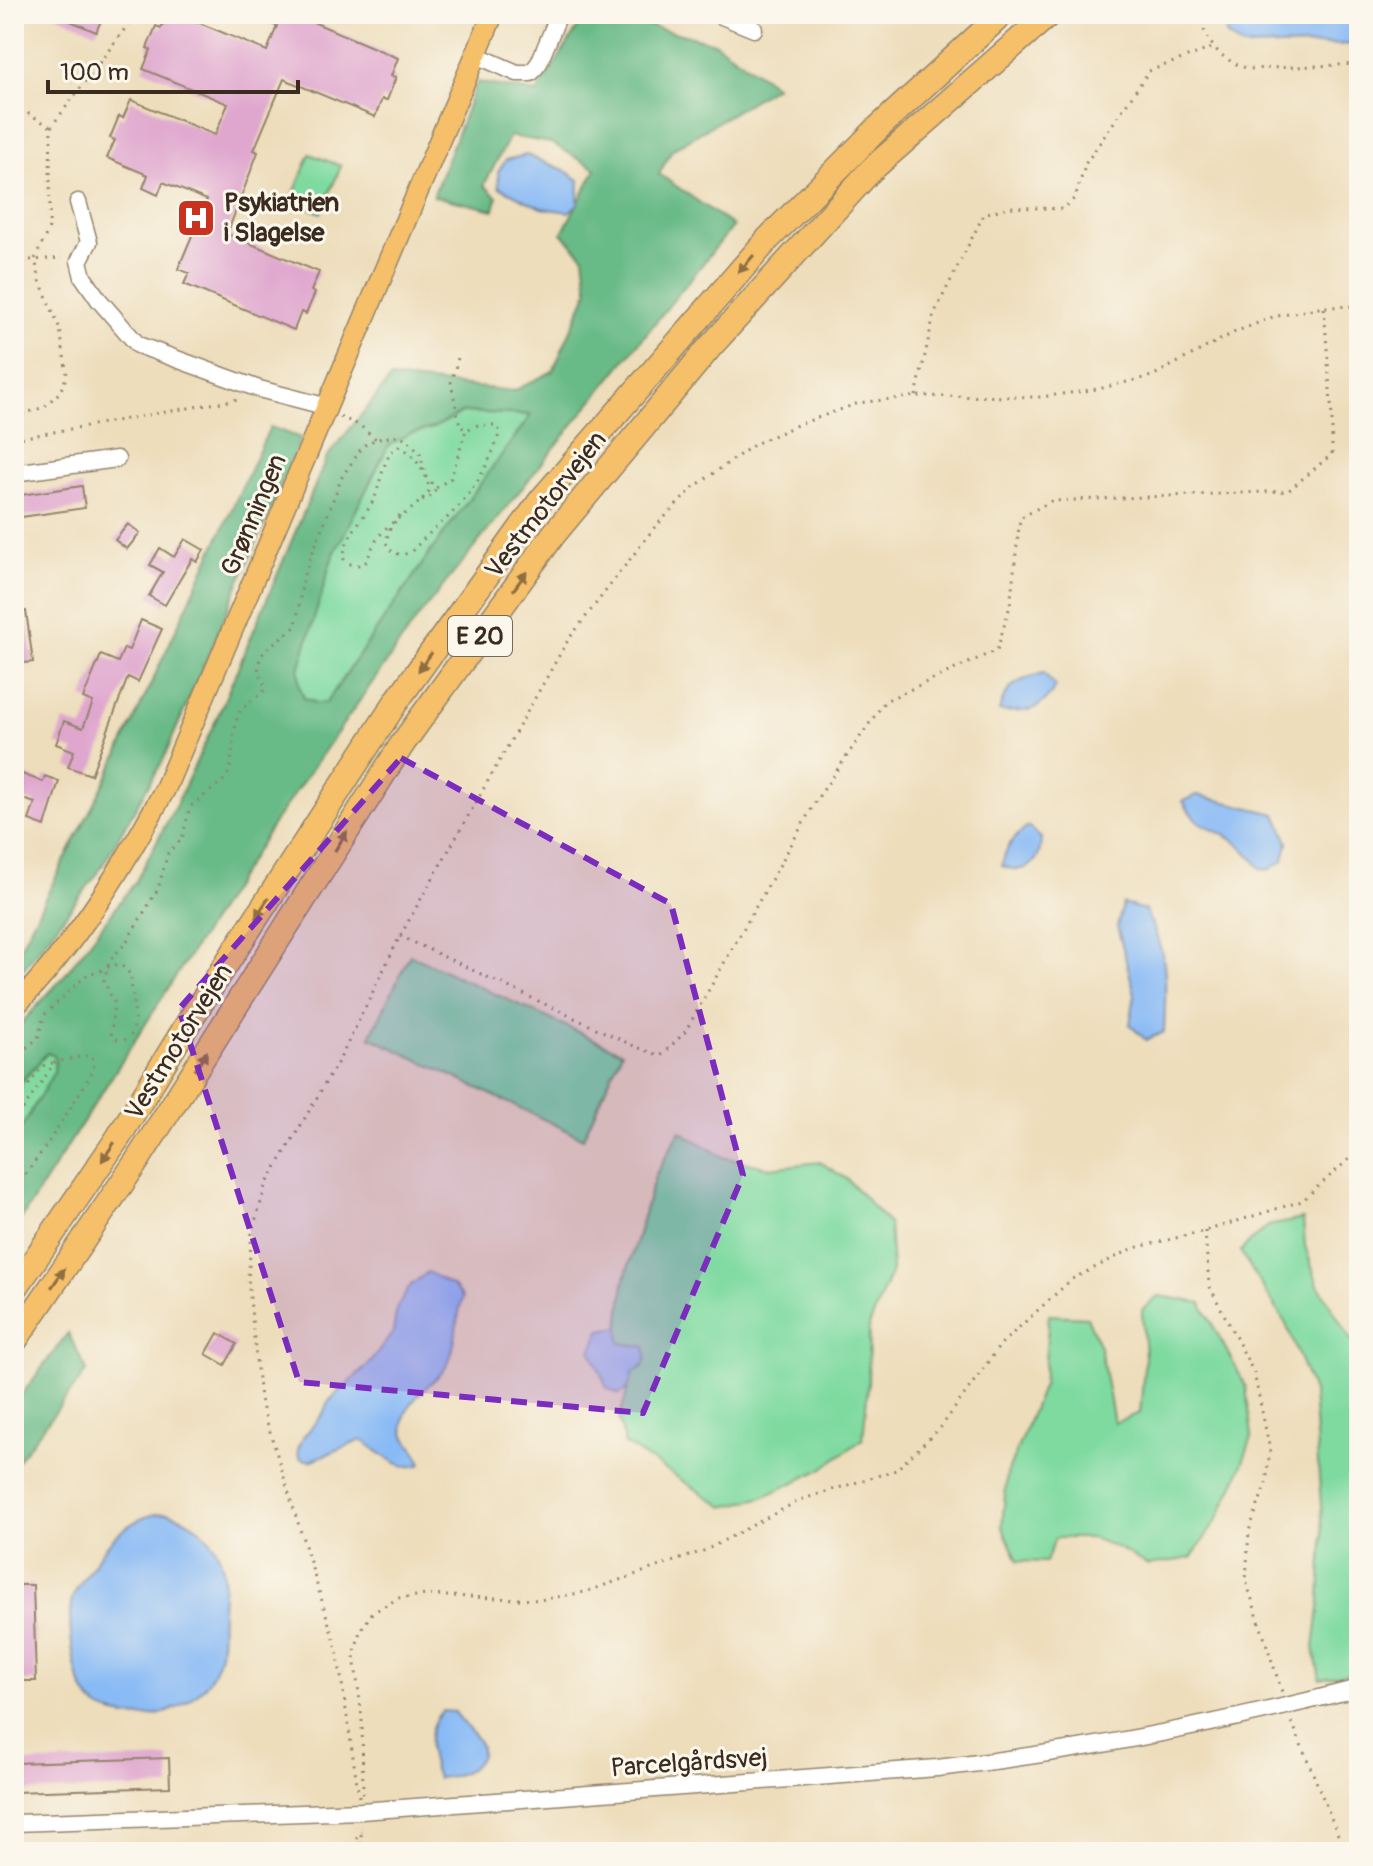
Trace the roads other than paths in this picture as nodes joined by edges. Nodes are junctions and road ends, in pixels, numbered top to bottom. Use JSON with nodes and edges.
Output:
{"nodes":[{"id":1,"x":493,"y":14,"type":"edge"},
{"id":2,"x":559,"y":14,"type":"edge"},
{"id":3,"x":717,"y":14,"type":"edge"},
{"id":4,"x":978,"y":14,"type":"edge"},
{"id":5,"x":1002,"y":14,"type":"edge"},
{"id":6,"x":1049,"y":14,"type":"edge"},
{"id":7,"x":754,"y":29,"type":"dead end"},
{"id":8,"x":476,"y":55,"type":"junction"},
{"id":9,"x":78,"y":202,"type":"dead end"},
{"id":10,"x":768,"y":239,"type":"junction"},
{"id":11,"x":334,"y":412,"type":"junction"},
{"id":12,"x":117,"y":459,"type":"dead end"},
{"id":13,"x":14,"y":473,"type":"edge"},
{"id":14,"x":14,"y":1007,"type":"edge"},
{"id":15,"x":14,"y":1290,"type":"edge"},
{"id":16,"x":14,"y":1342,"type":"edge"},
{"id":17,"x":1359,"y":1688,"type":"edge"},
{"id":18,"x":14,"y":1823,"type":"edge"}],
"edges":[{"from":1,"to":8,"type":"main road","name":"Grønningen"},
{"from":2,"to":8,"type":"street"},
{"from":3,"to":7,"type":"street"},
{"from":4,"to":10,"type":"highway"},
{"from":5,"to":10,"type":"highway","name":"Vestmotorvejen","number":"E 20"},
{"from":16,"to":6,"type":"highway","name":"Vestmotorvejen","number":"E 20","one_way":true},
{"from":8,"to":11,"type":"main road","name":"Grønningen"},
{"from":9,"to":11,"type":"street"},
{"from":10,"to":15,"type":"highway","name":"Vestmotorvejen","number":"E 20","one_way":true},
{"from":11,"to":14,"type":"main road","name":"Grønningen"},
{"from":12,"to":13,"type":"street"},
{"from":17,"to":18,"type":"street","name":"Parcelgårdsvej"}]}
